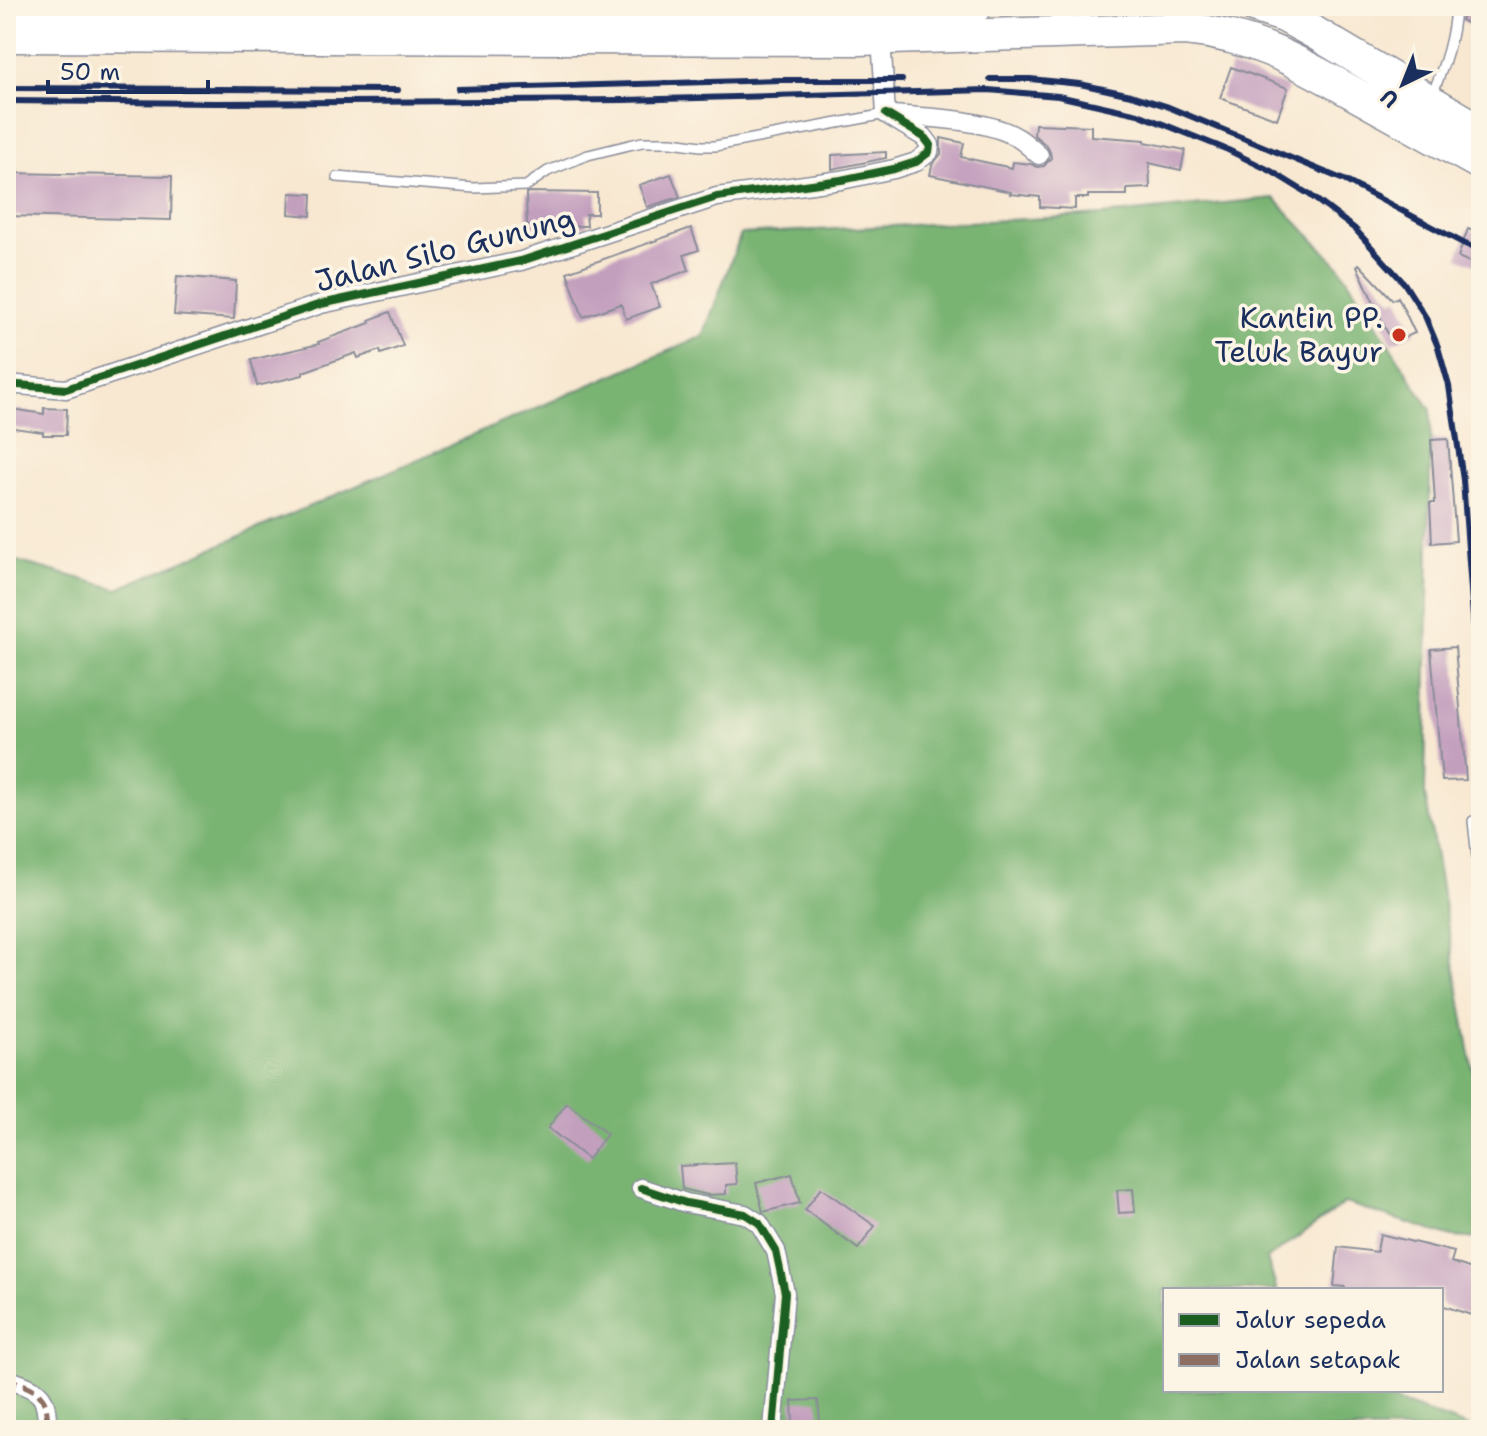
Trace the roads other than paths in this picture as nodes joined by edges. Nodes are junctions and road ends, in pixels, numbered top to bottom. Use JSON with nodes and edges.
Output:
{"nodes":[{"id":1,"x":976,"y":6,"type":"edge"},
{"id":2,"x":1253,"y":6,"type":"edge"},
{"id":3,"x":1455,"y":6,"type":"edge"},
{"id":4,"x":519,"y":10,"type":"edge"},
{"id":5,"x":560,"y":10,"type":"edge"},
{"id":6,"x":6,"y":11,"type":"edge"},
{"id":7,"x":298,"y":19,"type":"edge"},
{"id":8,"x":335,"y":19,"type":"edge"},
{"id":9,"x":865,"y":24,"type":"edge"},
{"id":10,"x":6,"y":36,"type":"edge"},
{"id":11,"x":1430,"y":99,"type":"junction"},
{"id":12,"x":886,"y":114,"type":"junction"},
{"id":13,"x":1481,"y":131,"type":"edge"},
{"id":14,"x":1039,"y":155,"type":"dead end"},
{"id":15,"x":1481,"y":164,"type":"edge"},
{"id":16,"x":337,"y":177,"type":"dead end"},
{"id":17,"x":6,"y":384,"type":"edge"},
{"id":18,"x":1473,"y":821,"type":"dead end"},
{"id":19,"x":1481,"y":893,"type":"edge"},
{"id":20,"x":641,"y":1188,"type":"dead end"},
{"id":21,"x":6,"y":1379,"type":"edge"},
{"id":22,"x":47,"y":1430,"type":"edge"},
{"id":23,"x":773,"y":1430,"type":"edge"}],
"edges":[{"from":1,"to":9,"type":"highway"},
{"from":2,"to":11,"type":"highway"},
{"from":3,"to":11,"type":"lane"},
{"from":4,"to":5,"type":"highway"},
{"from":4,"to":8,"type":"highway"},
{"from":5,"to":9,"type":"highway"},
{"from":6,"to":7,"type":"highway"},
{"from":7,"to":8,"type":"highway"},
{"from":7,"to":10,"type":"highway"},
{"from":8,"to":9,"type":"highway"},
{"from":9,"to":12,"type":"street"},
{"from":9,"to":15,"type":"highway"},
{"from":11,"to":13,"type":"highway"},
{"from":12,"to":14,"type":"street"},
{"from":12,"to":16,"type":"lane"},
{"from":12,"to":17,"type":"street","name":"Jalan Silo Gunung"},
{"from":18,"to":19,"type":"lane"},
{"from":20,"to":23,"type":"street"},
{"from":21,"to":22,"type":"street"}]}
